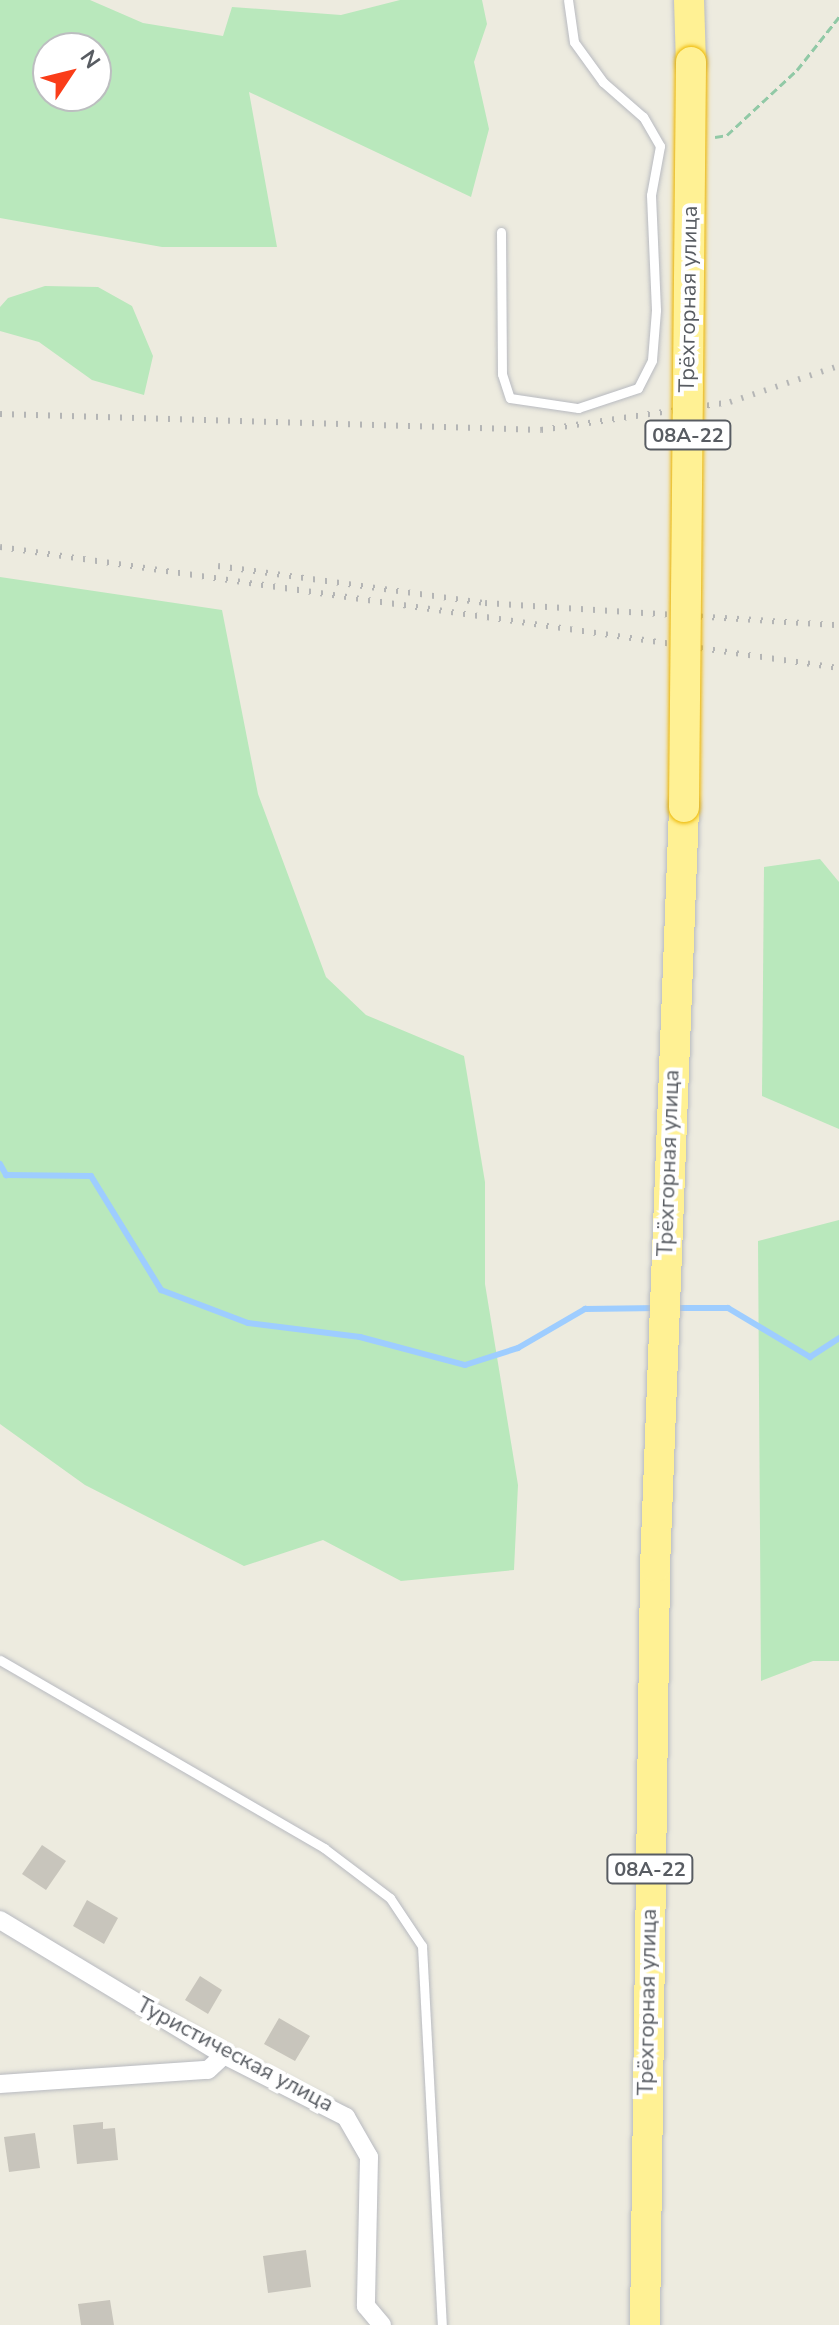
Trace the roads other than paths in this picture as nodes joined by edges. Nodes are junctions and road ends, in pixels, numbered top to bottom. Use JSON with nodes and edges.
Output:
{"nodes":[{"id":1,"x":568,"y":0,"type":"edge"},
{"id":2,"x":689,"y":0,"type":"edge"},
{"id":3,"x":501,"y":232,"type":"dead end"},
{"id":4,"x":0,"y":1660,"type":"edge"},
{"id":5,"x":0,"y":1920,"type":"edge"},
{"id":6,"x":224,"y":2055,"type":"junction"},
{"id":7,"x":0,"y":2084,"type":"edge"},
{"id":8,"x":382,"y":2325,"type":"edge"},
{"id":9,"x":442,"y":2325,"type":"edge"},
{"id":10,"x":645,"y":2325,"type":"edge"}],
"edges":[{"from":1,"to":3,"type":"lane"},
{"from":2,"to":10,"type":"highway","name":"Трёхгорная улица","number":"08А-22","bridge":true},
{"from":4,"to":9,"type":"lane"},
{"from":5,"to":6,"type":"street","name":"Туристическая улица"},
{"from":6,"to":7,"type":"street"},
{"from":6,"to":8,"type":"street","name":"Туристическая улица"}]}
